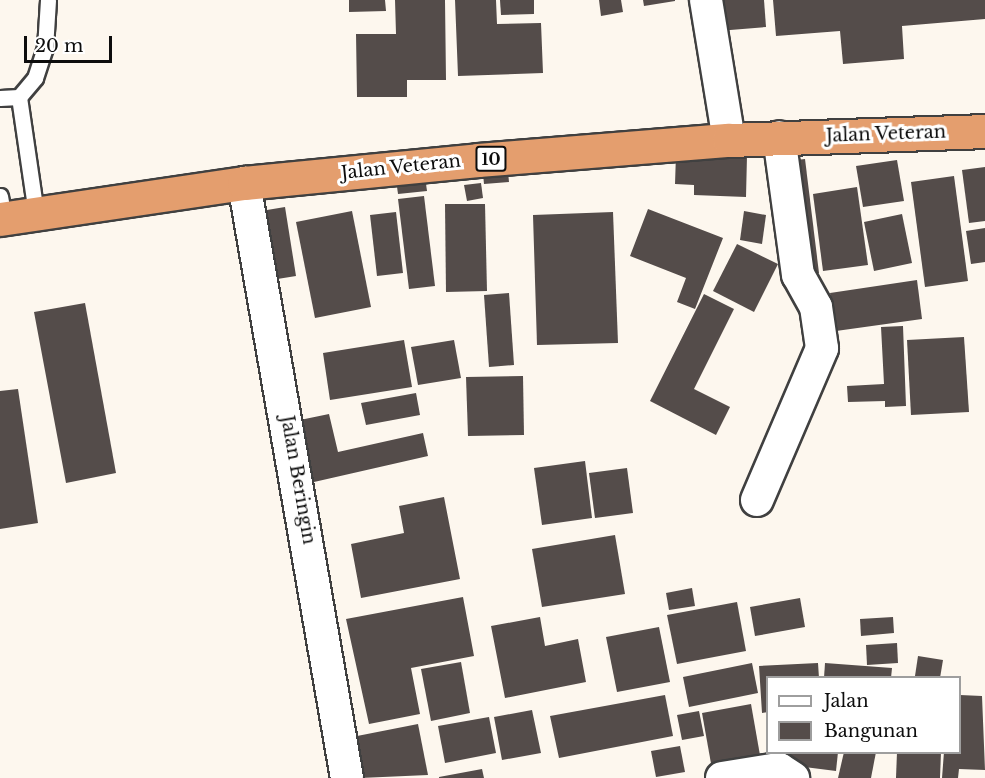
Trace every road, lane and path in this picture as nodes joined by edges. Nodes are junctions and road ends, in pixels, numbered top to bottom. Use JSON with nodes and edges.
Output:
{"nodes":[{"id":1,"x":48,"y":0,"type":"edge"},
{"id":2,"x":706,"y":0,"type":"edge"},
{"id":3,"x":19,"y":97,"type":"junction"},
{"id":4,"x":0,"y":98,"type":"edge"},
{"id":5,"x":985,"y":131,"type":"edge"},
{"id":6,"x":779,"y":137,"type":"junction"},
{"id":7,"x":729,"y":140,"type":"junction"},
{"id":8,"x":244,"y":183,"type":"junction"},
{"id":9,"x":2,"y":211,"type":"edge"},
{"id":10,"x":36,"y":213,"type":"junction"},
{"id":11,"x":757,"y":500,"type":"dead end"},
{"id":12,"x":347,"y":778,"type":"edge"},
{"id":13,"x":722,"y":778,"type":"edge"},
{"id":14,"x":793,"y":778,"type":"edge"}],
"edges":[{"from":1,"to":3,"type":"lane"},
{"from":2,"to":7,"type":"street"},
{"from":3,"to":4,"type":"lane"},
{"from":3,"to":10,"type":"lane"},
{"from":5,"to":6,"type":"highway","name":"Jalan Veteran","number":"10"},
{"from":6,"to":7,"type":"highway","name":"Jalan Veteran","number":"10"},
{"from":6,"to":11,"type":"street"},
{"from":7,"to":8,"type":"highway","name":"Jalan Veteran","number":"10"},
{"from":8,"to":10,"type":"highway","name":"Jalan Veteran","number":"10"},
{"from":8,"to":12,"type":"street","name":"Jalan Beringin"},
{"from":9,"to":10,"type":"highway","name":"Jalan Veteran","number":"10"},
{"from":13,"to":14,"type":"street"}]}
